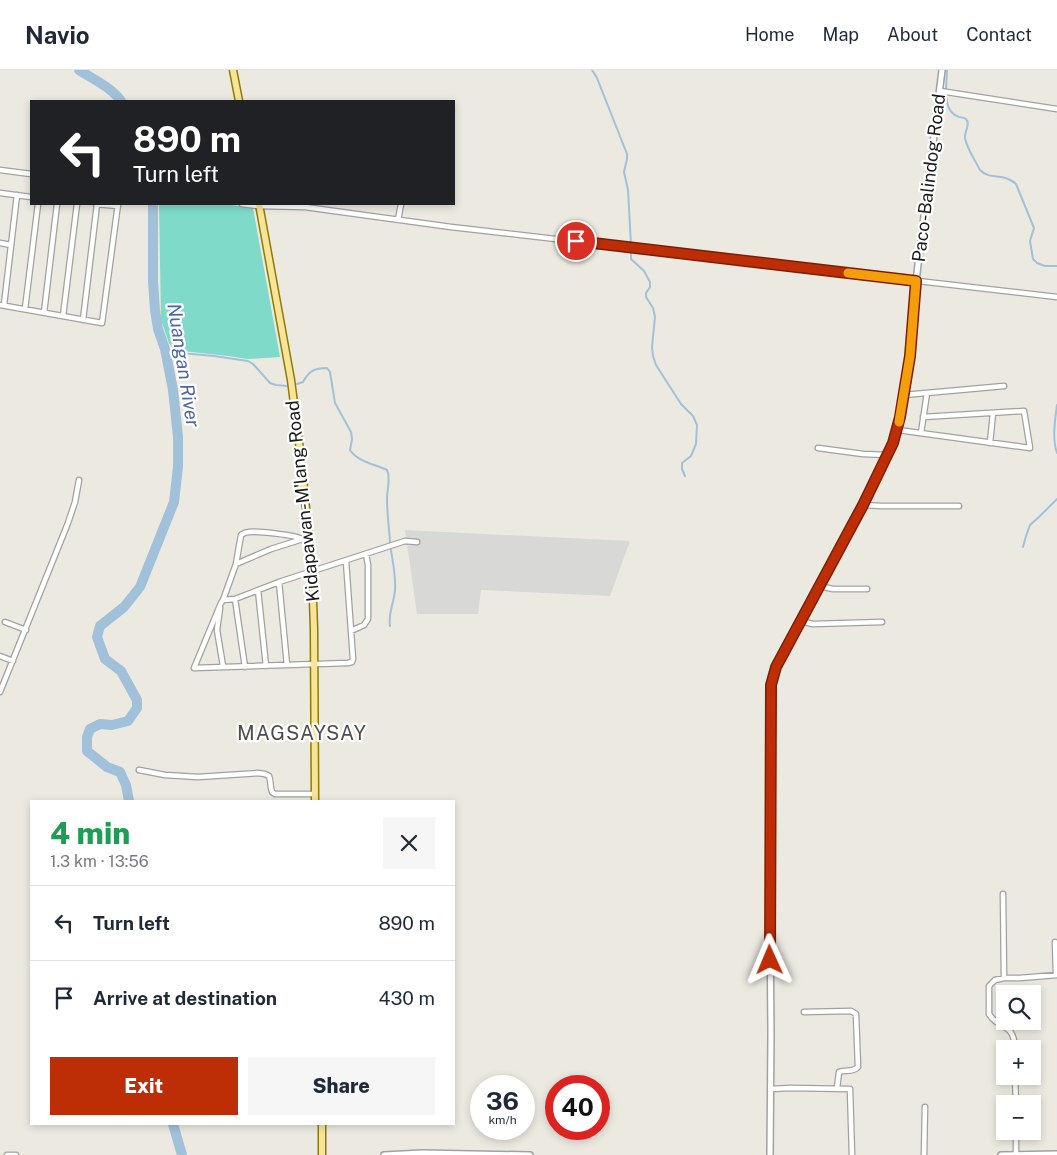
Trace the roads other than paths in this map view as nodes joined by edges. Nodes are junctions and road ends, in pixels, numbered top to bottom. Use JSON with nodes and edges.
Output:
{"nodes":[{"id":1,"x":233,"y":70,"type":"edge"},
{"id":2,"x":942,"y":70,"type":"edge"},
{"id":3,"x":940,"y":91,"type":"junction"},
{"id":4,"x":239,"y":100,"type":"edge"},
{"id":5,"x":1057,"y":109,"type":"edge"},
{"id":6,"x":0,"y":170,"type":"edge"},
{"id":7,"x":30,"y":174,"type":"edge"},
{"id":8,"x":0,"y":193,"type":"edge"},
{"id":9,"x":17,"y":195,"type":"junction"},
{"id":10,"x":30,"y":197,"type":"edge"},
{"id":11,"x":38,"y":205,"type":"edge"},
{"id":12,"x":57,"y":205,"type":"edge"},
{"id":13,"x":77,"y":205,"type":"edge"},
{"id":14,"x":96,"y":205,"type":"edge"},
{"id":15,"x":118,"y":205,"type":"edge"},
{"id":16,"x":259,"y":205,"type":"edge"},
{"id":17,"x":401,"y":205,"type":"edge"},
{"id":18,"x":398,"y":220,"type":"junction"},
{"id":19,"x":0,"y":243,"type":"edge"},
{"id":20,"x":11,"y":244,"type":"junction"},
{"id":21,"x":916,"y":281,"type":"junction"},
{"id":22,"x":0,"y":284,"type":"edge"},
{"id":23,"x":6,"y":286,"type":"junction"},
{"id":24,"x":1057,"y":297,"type":"edge"},
{"id":25,"x":2,"y":305,"type":"edge"},
{"id":26,"x":25,"y":309,"type":"junction"},
{"id":27,"x":44,"y":313,"type":"junction"},
{"id":28,"x":63,"y":316,"type":"junction"},
{"id":29,"x":82,"y":320,"type":"junction"},
{"id":30,"x":1004,"y":386,"type":"dead end"},
{"id":31,"x":927,"y":393,"type":"junction"},
{"id":32,"x":904,"y":395,"type":"junction"},
{"id":33,"x":992,"y":413,"type":"junction"},
{"id":34,"x":923,"y":418,"type":"junction"},
{"id":35,"x":898,"y":430,"type":"junction"},
{"id":36,"x":921,"y":433,"type":"junction"},
{"id":37,"x":990,"y":443,"type":"junction"},
{"id":38,"x":818,"y":448,"type":"dead end"},
{"id":39,"x":888,"y":455,"type":"junction"},
{"id":40,"x":79,"y":480,"type":"dead end"},
{"id":41,"x":863,"y":505,"type":"junction"},
{"id":42,"x":958,"y":506,"type":"dead end"},
{"id":43,"x":306,"y":538,"type":"junction"},
{"id":44,"x":417,"y":542,"type":"dead end"},
{"id":45,"x":366,"y":554,"type":"junction"},
{"id":46,"x":346,"y":561,"type":"junction"},
{"id":47,"x":236,"y":564,"type":"junction"},
{"id":48,"x":312,"y":572,"type":"junction"},
{"id":49,"x":278,"y":582,"type":"junction"},
{"id":50,"x":819,"y":586,"type":"junction"},
{"id":51,"x":866,"y":589,"type":"dead end"},
{"id":52,"x":258,"y":590,"type":"junction"},
{"id":53,"x":235,"y":599,"type":"junction"},
{"id":54,"x":222,"y":601,"type":"junction"},
{"id":55,"x":800,"y":621,"type":"junction"},
{"id":56,"x":5,"y":622,"type":"dead end"},
{"id":57,"x":882,"y":622,"type":"dead end"},
{"id":58,"x":26,"y":630,"type":"junction"},
{"id":59,"x":351,"y":631,"type":"junction"},
{"id":60,"x":0,"y":656,"type":"edge"},
{"id":61,"x":13,"y":661,"type":"junction"},
{"id":62,"x":314,"y":663,"type":"junction"},
{"id":63,"x":287,"y":664,"type":"junction"},
{"id":64,"x":224,"y":666,"type":"junction"},
{"id":65,"x":266,"y":666,"type":"junction"},
{"id":66,"x":245,"y":667,"type":"junction"},
{"id":67,"x":0,"y":692,"type":"edge"},
{"id":68,"x":139,"y":770,"type":"dead end"},
{"id":69,"x":315,"y":794,"type":"junction"},
{"id":70,"x":315,"y":800,"type":"edge"},
{"id":71,"x":1003,"y":894,"type":"dead end"},
{"id":72,"x":1055,"y":942,"type":"dead end"},
{"id":73,"x":1057,"y":975,"type":"edge"},
{"id":74,"x":1004,"y":978,"type":"junction"},
{"id":75,"x":804,"y":1012,"type":"dead end"},
{"id":76,"x":1015,"y":1040,"type":"edge"},
{"id":77,"x":837,"y":1088,"type":"junction"},
{"id":78,"x":771,"y":1089,"type":"junction"},
{"id":79,"x":925,"y":1107,"type":"dead end"},
{"id":80,"x":322,"y":1125,"type":"edge"},
{"id":81,"x":1016,"y":1140,"type":"edge"},
{"id":82,"x":16,"y":1154,"type":"edge"},
{"id":83,"x":1016,"y":1154,"type":"edge"},
{"id":84,"x":1057,"y":1154,"type":"edge"},
{"id":85,"x":7,"y":1155,"type":"edge"},
{"id":86,"x":322,"y":1155,"type":"edge"},
{"id":87,"x":384,"y":1155,"type":"edge"},
{"id":88,"x":530,"y":1155,"type":"edge"},
{"id":89,"x":770,"y":1155,"type":"edge"},
{"id":90,"x":852,"y":1155,"type":"edge"},
{"id":91,"x":924,"y":1155,"type":"edge"},
{"id":92,"x":1002,"y":1155,"type":"edge"}],
"edges":[{"from":1,"to":4,"type":"main road"},
{"from":2,"to":3,"type":"street","name":"Paco-Balindog Road"},
{"from":3,"to":5,"type":"street"},
{"from":3,"to":21,"type":"street","name":"Paco-Balindog Road"},
{"from":6,"to":7,"type":"street"},
{"from":8,"to":9,"type":"street"},
{"from":9,"to":10,"type":"street"},
{"from":9,"to":20,"type":"street"},
{"from":11,"to":26,"type":"street"},
{"from":12,"to":27,"type":"street"},
{"from":13,"to":28,"type":"street"},
{"from":14,"to":29,"type":"street"},
{"from":15,"to":29,"type":"street"},
{"from":16,"to":18,"type":"street"},
{"from":16,"to":43,"type":"main road","name":"Kidapawan-M'lang Road"},
{"from":17,"to":18,"type":"street"},
{"from":18,"to":21,"type":"street"},
{"from":19,"to":20,"type":"street"},
{"from":20,"to":23,"type":"street"},
{"from":21,"to":24,"type":"street"},
{"from":21,"to":32,"type":"street","name":"Paco-Balindog Road"},
{"from":22,"to":23,"type":"street"},
{"from":23,"to":25,"type":"street"},
{"from":25,"to":26,"type":"street"},
{"from":26,"to":27,"type":"street"},
{"from":27,"to":28,"type":"street"},
{"from":28,"to":29,"type":"street"},
{"from":30,"to":31,"type":"street"},
{"from":31,"to":32,"type":"street"},
{"from":31,"to":34,"type":"street"},
{"from":32,"to":35,"type":"street","name":"Paco-Balindog Road"},
{"from":33,"to":34,"type":"street"},
{"from":33,"to":37,"type":"street"},
{"from":33,"to":37,"type":"street"},
{"from":34,"to":36,"type":"street"},
{"from":35,"to":36,"type":"street"},
{"from":35,"to":39,"type":"street","name":"Paco-Balindog Road"},
{"from":36,"to":37,"type":"street"},
{"from":38,"to":39,"type":"street"},
{"from":39,"to":41,"type":"street","name":"Paco-Balindog Road"},
{"from":40,"to":58,"type":"street"},
{"from":41,"to":42,"type":"street"},
{"from":41,"to":50,"type":"street","name":"Paco-Balindog Road"},
{"from":43,"to":47,"type":"street"},
{"from":43,"to":47,"type":"street"},
{"from":43,"to":48,"type":"main road","name":"Kidapawan-M'lang Road"},
{"from":44,"to":45,"type":"street"},
{"from":45,"to":46,"type":"street"},
{"from":45,"to":59,"type":"street"},
{"from":46,"to":48,"type":"street"},
{"from":46,"to":59,"type":"street"},
{"from":47,"to":54,"type":"street"},
{"from":48,"to":49,"type":"street"},
{"from":48,"to":62,"type":"main road","name":"Kidapawan-M'lang Road"},
{"from":49,"to":52,"type":"street"},
{"from":49,"to":63,"type":"street"},
{"from":50,"to":51,"type":"street"},
{"from":50,"to":55,"type":"street","name":"Paco-Balindog Road"},
{"from":52,"to":53,"type":"street"},
{"from":52,"to":65,"type":"street"},
{"from":53,"to":54,"type":"street"},
{"from":53,"to":66,"type":"street"},
{"from":54,"to":64,"type":"street"},
{"from":54,"to":64,"type":"street"},
{"from":55,"to":57,"type":"street"},
{"from":55,"to":78,"type":"street","name":"Paco-Balindog Road"},
{"from":56,"to":58,"type":"street"},
{"from":58,"to":61,"type":"street"},
{"from":59,"to":62,"type":"street"},
{"from":60,"to":61,"type":"street"},
{"from":61,"to":67,"type":"street"},
{"from":62,"to":63,"type":"street"},
{"from":62,"to":69,"type":"main road","name":"Kidapawan-M'lang Road"},
{"from":63,"to":65,"type":"street"},
{"from":64,"to":66,"type":"street"},
{"from":65,"to":66,"type":"street"},
{"from":68,"to":69,"type":"street"},
{"from":69,"to":70,"type":"main road","name":"Kidapawan-M'lang Road"},
{"from":71,"to":74,"type":"street"},
{"from":72,"to":73,"type":"street"},
{"from":73,"to":74,"type":"street"},
{"from":74,"to":76,"type":"street"},
{"from":75,"to":77,"type":"street"},
{"from":77,"to":78,"type":"street"},
{"from":77,"to":90,"type":"street"},
{"from":78,"to":89,"type":"street","name":"Paco-Balindog Road"},
{"from":79,"to":91,"type":"street"},
{"from":80,"to":86,"type":"main road"},
{"from":81,"to":83,"type":"street"},
{"from":82,"to":85,"type":"street"},
{"from":83,"to":84,"type":"street"},
{"from":83,"to":92,"type":"street"},
{"from":87,"to":88,"type":"street"}]}
